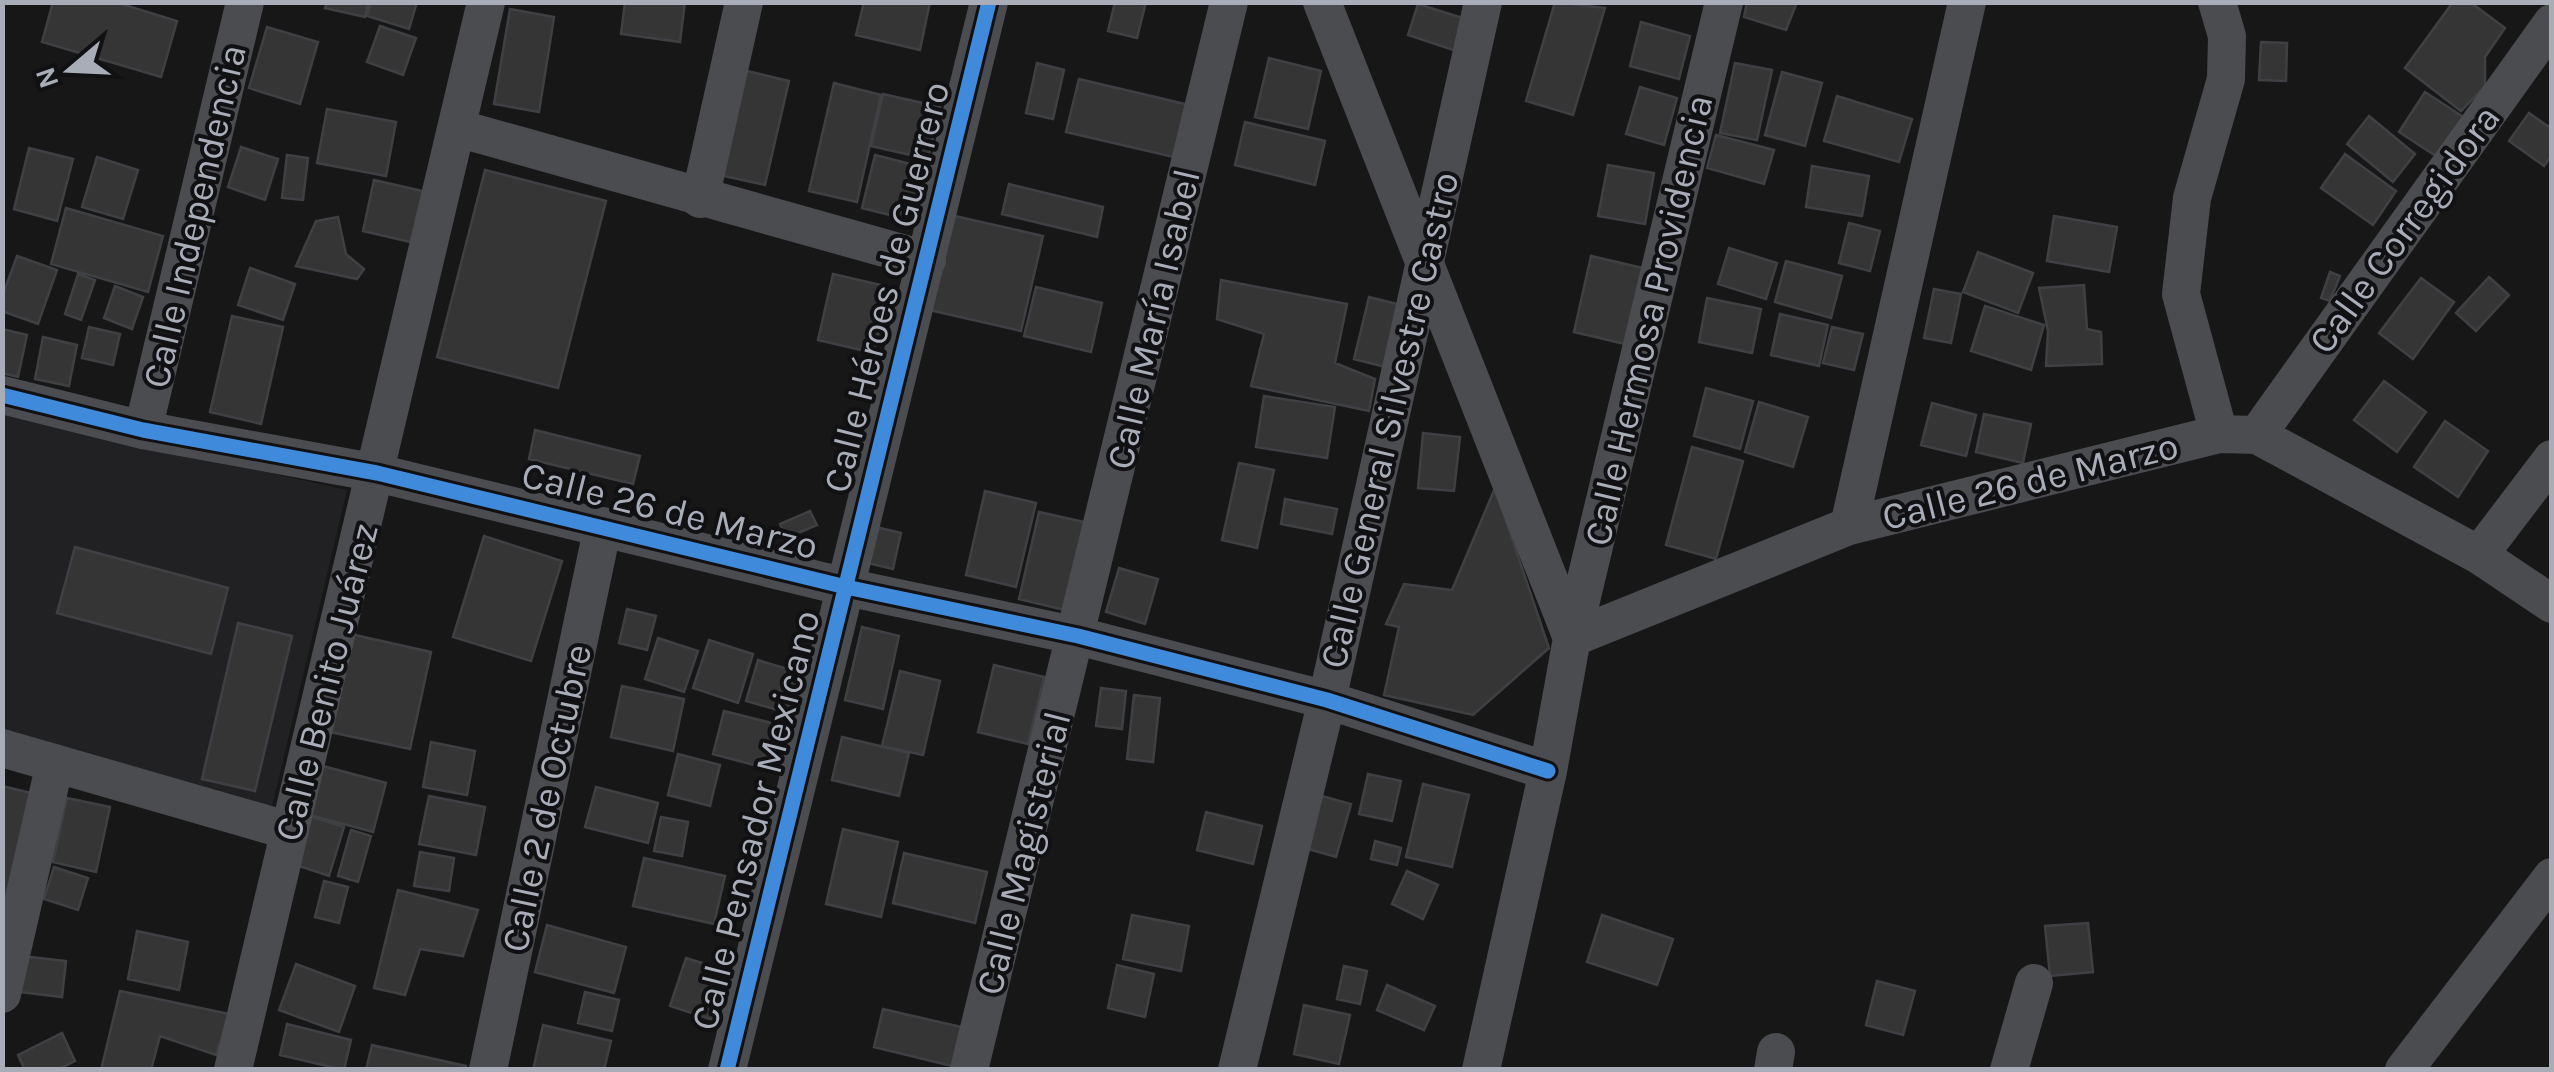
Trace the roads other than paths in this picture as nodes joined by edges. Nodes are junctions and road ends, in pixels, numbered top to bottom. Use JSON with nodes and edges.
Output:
{"nodes":[{"id":1,"x":245,"y":2,"type":"edge"},
{"id":2,"x":486,"y":2,"type":"edge"},
{"id":3,"x":744,"y":2,"type":"edge"},
{"id":4,"x":989,"y":2,"type":"edge"},
{"id":5,"x":1229,"y":2,"type":"edge"},
{"id":6,"x":1322,"y":2,"type":"edge"},
{"id":7,"x":1483,"y":2,"type":"edge"},
{"id":8,"x":1724,"y":2,"type":"edge"},
{"id":9,"x":1967,"y":2,"type":"edge"},
{"id":10,"x":2217,"y":2,"type":"edge"},
{"id":11,"x":2552,"y":24,"type":"edge"},
{"id":12,"x":457,"y":128,"type":"junction"},
{"id":13,"x":700,"y":199,"type":"junction"},
{"id":14,"x":1425,"y":259,"type":"junction"},
{"id":15,"x":927,"y":260,"type":"junction"},
{"id":16,"x":2,"y":395,"type":"edge"},
{"id":17,"x":143,"y":430,"type":"junction"},
{"id":18,"x":2219,"y":434,"type":"junction"},
{"id":19,"x":2257,"y":435,"type":"junction"},
{"id":20,"x":2552,"y":460,"type":"edge"},
{"id":21,"x":376,"y":473,"type":"junction"},
{"id":22,"x":603,"y":526,"type":"junction"},
{"id":23,"x":1849,"y":526,"type":"junction"},
{"id":24,"x":2479,"y":555,"type":"junction"},
{"id":25,"x":846,"y":587,"type":"junction"},
{"id":26,"x":2552,"y":604,"type":"edge"},
{"id":27,"x":1078,"y":636,"type":"junction"},
{"id":28,"x":1572,"y":638,"type":"junction"},
{"id":29,"x":1326,"y":700,"type":"junction"},
{"id":30,"x":2,"y":748,"type":"edge"},
{"id":31,"x":55,"y":763,"type":"junction"},
{"id":32,"x":1548,"y":771,"type":"junction"},
{"id":33,"x":290,"y":830,"type":"junction"},
{"id":34,"x":2552,"y":877,"type":"edge"},
{"id":35,"x":2034,"y":983,"type":"dead end"},
{"id":36,"x":2,"y":994,"type":"edge"},
{"id":37,"x":233,"y":1070,"type":"edge"},
{"id":38,"x":488,"y":1070,"type":"edge"},
{"id":39,"x":727,"y":1070,"type":"edge"},
{"id":40,"x":969,"y":1070,"type":"edge"},
{"id":41,"x":1237,"y":1070,"type":"edge"},
{"id":42,"x":1481,"y":1070,"type":"edge"},
{"id":43,"x":2010,"y":1070,"type":"edge"},
{"id":44,"x":2404,"y":1070,"type":"edge"}],
"edges":[{"from":1,"to":17,"type":"street","name":"Calle Independencia"},
{"from":2,"to":12,"type":"street","name":"Calle Benito Juárez"},
{"from":3,"to":13,"type":"street"},
{"from":4,"to":15,"type":"street","name":"Calle Héroes de Guerrero"},
{"from":5,"to":27,"type":"street","name":"Calle María Isabel"},
{"from":6,"to":14,"type":"street"},
{"from":7,"to":14,"type":"street","name":"Calle General Silvestre Castro"},
{"from":8,"to":28,"type":"street","name":"Calle Hermosa Providencia"},
{"from":9,"to":23,"type":"street"},
{"from":10,"to":18,"type":"street"},
{"from":11,"to":19,"type":"street","name":"Calle Corregidora"},
{"from":12,"to":13,"type":"street"},
{"from":12,"to":21,"type":"street","name":"Calle Benito Juárez"},
{"from":13,"to":15,"type":"street"},
{"from":14,"to":28,"type":"street"},
{"from":14,"to":29,"type":"street","name":"Calle General Silvestre Castro"},
{"from":15,"to":25,"type":"street","name":"Calle Héroes de Guerrero"},
{"from":16,"to":17,"type":"street","name":"Calle 26 de Marzo"},
{"from":17,"to":21,"type":"street","name":"Calle 26 de Marzo"},
{"from":18,"to":19,"type":"street","name":"Calle 26 de Marzo"},
{"from":18,"to":23,"type":"street","name":"Calle 26 de Marzo"},
{"from":19,"to":24,"type":"street","name":"Calle 26 de Marzo"},
{"from":20,"to":24,"type":"street"},
{"from":21,"to":22,"type":"street","name":"Calle 26 de Marzo"},
{"from":21,"to":33,"type":"street","name":"Calle Benito Juárez"},
{"from":22,"to":25,"type":"street","name":"Calle 26 de Marzo"},
{"from":22,"to":38,"type":"street","name":"Calle 2 de Octubre"},
{"from":23,"to":28,"type":"street","name":"Calle 26 de Marzo"},
{"from":24,"to":26,"type":"street","name":"Calle 26 de Marzo"},
{"from":25,"to":27,"type":"street","name":"Calle 26 de Marzo"},
{"from":25,"to":39,"type":"street","name":"Calle Pensador Mexicano"},
{"from":27,"to":29,"type":"street","name":"Calle 26 de Marzo"},
{"from":27,"to":40,"type":"street","name":"Calle Magisterial"},
{"from":28,"to":32,"type":"street","name":"Calle Hermosa Providencia"},
{"from":29,"to":32,"type":"street","name":"Calle 26 de Marzo"},
{"from":29,"to":41,"type":"street","name":"Calle General Silvestre Castro"},
{"from":30,"to":31,"type":"street"},
{"from":31,"to":33,"type":"street"},
{"from":31,"to":36,"type":"street"},
{"from":32,"to":42,"type":"street","name":"Calle Hermosa Providencia"},
{"from":33,"to":37,"type":"street","name":"Calle Benito Juárez"},
{"from":34,"to":44,"type":"street"},
{"from":35,"to":43,"type":"street"}]}
